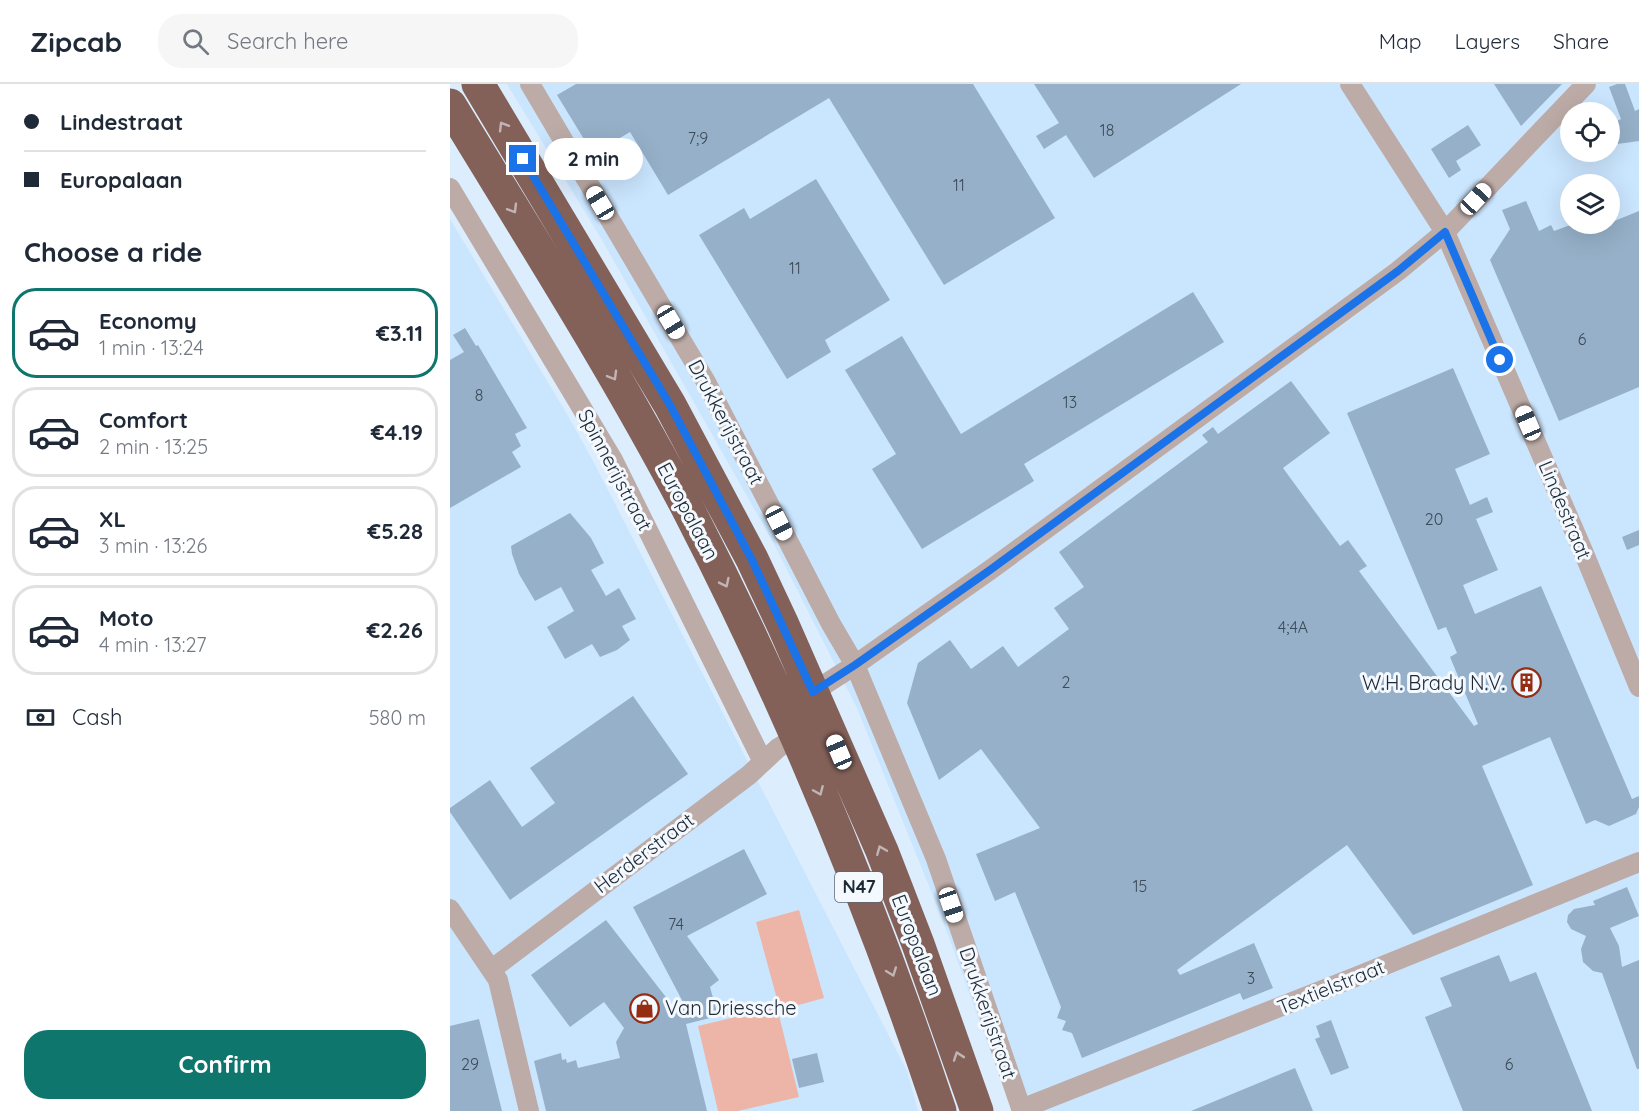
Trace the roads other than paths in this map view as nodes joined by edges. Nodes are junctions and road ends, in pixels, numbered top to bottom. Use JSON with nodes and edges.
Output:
{"nodes":[{"id":1,"x":478,"y":84,"type":"edge"},
{"id":2,"x":530,"y":84,"type":"edge"},
{"id":3,"x":1350,"y":84,"type":"edge"},
{"id":4,"x":1586,"y":84,"type":"edge"},
{"id":5,"x":450,"y":105,"type":"edge"},
{"id":6,"x":450,"y":188,"type":"edge"},
{"id":7,"x":1445,"y":232,"type":"junction"},
{"id":8,"x":855,"y":665,"type":"junction"},
{"id":9,"x":1639,"y":687,"type":"edge"},
{"id":10,"x":813,"y":692,"type":"junction"},
{"id":11,"x":796,"y":737,"type":"junction"},
{"id":12,"x":763,"y":762,"type":"junction"},
{"id":13,"x":1639,"y":862,"type":"edge"},
{"id":14,"x":450,"y":909,"type":"edge"},
{"id":15,"x":492,"y":969,"type":"junction"},
{"id":16,"x":1021,"y":1110,"type":"edge"},
{"id":17,"x":529,"y":1111,"type":"edge"},
{"id":18,"x":940,"y":1111,"type":"edge"},
{"id":19,"x":977,"y":1111,"type":"edge"}],
"edges":[{"from":10,"to":1,"type":"highway","name":"Europalaan","number":"N47","one_way":true},
{"from":2,"to":8,"type":"street","name":"Drukkerijstraat"},
{"from":3,"to":7,"type":"street","name":"Lindestraat"},
{"from":4,"to":7,"type":"street"},
{"from":5,"to":11,"type":"highway","name":"Europalaan","number":"N47","one_way":true},
{"from":6,"to":12,"type":"street","name":"Spinnerijstraat"},
{"from":7,"to":8,"type":"street"},
{"from":7,"to":9,"type":"street","name":"Lindestraat"},
{"from":8,"to":10,"type":"street"},
{"from":8,"to":16,"type":"street","name":"Drukkerijstraat"},
{"from":19,"to":10,"type":"highway","name":"Europalaan","number":"N47","one_way":true},
{"from":11,"to":12,"type":"street","name":"Herderstraat"},
{"from":11,"to":18,"type":"highway","name":"Europalaan","number":"N47","one_way":true},
{"from":12,"to":15,"type":"street","name":"Herderstraat"},
{"from":13,"to":16,"type":"street","name":"Textielstraat"},
{"from":14,"to":15,"type":"street"},
{"from":15,"to":17,"type":"street"}]}
